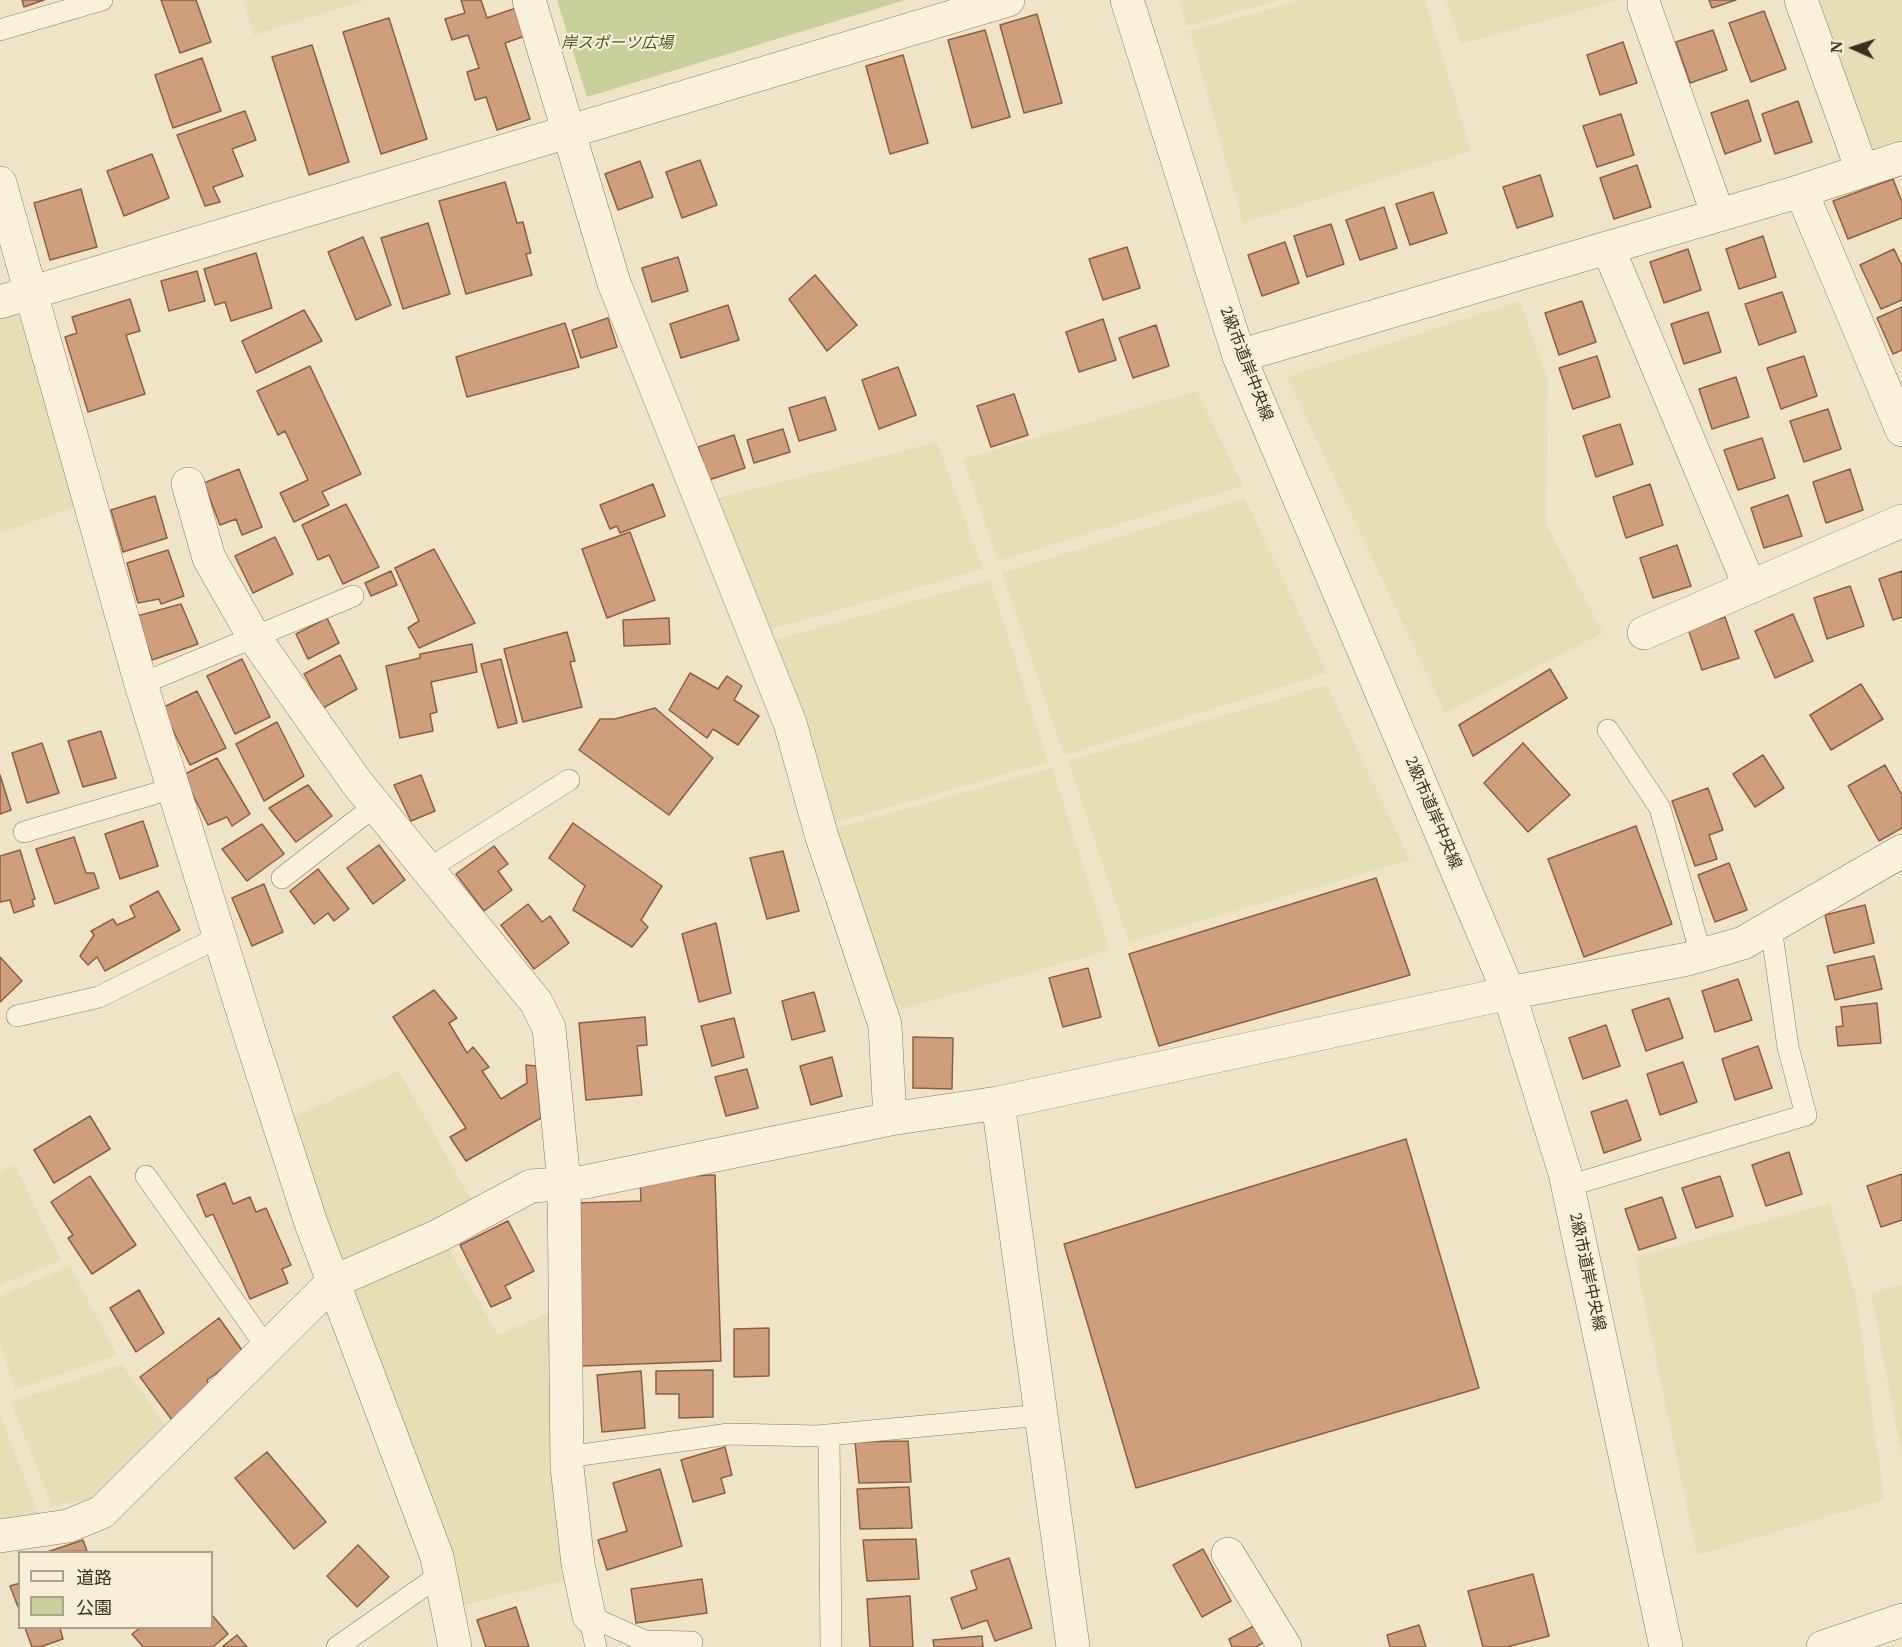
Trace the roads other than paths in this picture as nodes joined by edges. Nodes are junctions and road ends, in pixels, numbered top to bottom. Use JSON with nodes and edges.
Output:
{"nodes":[{"id":1,"x":102,"y":0,"type":"edge"},
{"id":2,"x":529,"y":0,"type":"edge"},
{"id":3,"x":1008,"y":0,"type":"edge"},
{"id":4,"x":1127,"y":0,"type":"edge"},
{"id":5,"x":1801,"y":0,"type":"edge"},
{"id":6,"x":1644,"y":5,"type":"dead end"},
{"id":7,"x":0,"y":30,"type":"edge"},
{"id":8,"x":568,"y":133,"type":"junction"},
{"id":9,"x":1902,"y":158,"type":"edge"},
{"id":10,"x":1862,"y":170,"type":"junction"},
{"id":11,"x":0,"y":183,"type":"edge"},
{"id":12,"x":1801,"y":191,"type":"junction"},
{"id":13,"x":1718,"y":215,"type":"junction"},
{"id":14,"x":1608,"y":248,"type":"junction"},
{"id":15,"x":31,"y":292,"type":"junction"},
{"id":16,"x":0,"y":302,"type":"edge"},
{"id":17,"x":1239,"y":356,"type":"junction"},
{"id":18,"x":1902,"y":430,"type":"edge"},
{"id":19,"x":188,"y":483,"type":"dead end"},
{"id":20,"x":1902,"y":521,"type":"edge"},
{"id":21,"x":1750,"y":587,"type":"junction"},
{"id":22,"x":353,"y":596,"type":"dead end"},
{"id":23,"x":1644,"y":633,"type":"dead end"},
{"id":24,"x":254,"y":637,"type":"junction"},
{"id":25,"x":141,"y":684,"type":"junction"},
{"id":26,"x":1608,"y":730,"type":"dead end"},
{"id":27,"x":569,"y":780,"type":"dead end"},
{"id":28,"x":174,"y":788,"type":"junction"},
{"id":29,"x":376,"y":805,"type":"junction"},
{"id":30,"x":24,"y":832,"type":"dead end"},
{"id":31,"x":1902,"y":851,"type":"edge"},
{"id":32,"x":428,"y":870,"type":"junction"},
{"id":33,"x":282,"y":878,"type":"dead end"},
{"id":34,"x":1771,"y":927,"type":"junction"},
{"id":35,"x":219,"y":937,"type":"junction"},
{"id":36,"x":1701,"y":955,"type":"junction"},
{"id":37,"x":1509,"y":993,"type":"junction"},
{"id":38,"x":17,"y":1016,"type":"dead end"},
{"id":39,"x":998,"y":1102,"type":"junction"},
{"id":40,"x":890,"y":1119,"type":"junction"},
{"id":41,"x":146,"y":1176,"type":"dead end"},
{"id":42,"x":564,"y":1183,"type":"junction"},
{"id":43,"x":1568,"y":1186,"type":"junction"},
{"id":44,"x":333,"y":1282,"type":"junction"},
{"id":45,"x":267,"y":1348,"type":"junction"},
{"id":46,"x":1041,"y":1415,"type":"junction"},
{"id":47,"x":829,"y":1435,"type":"junction"},
{"id":48,"x":567,"y":1457,"type":"junction"},
{"id":49,"x":0,"y":1536,"type":"edge"},
{"id":50,"x":1228,"y":1554,"type":"dead end"},
{"id":51,"x":440,"y":1575,"type":"junction"},
{"id":52,"x":1902,"y":1620,"type":"edge"},
{"id":53,"x":592,"y":1632,"type":"edge"},
{"id":54,"x":692,"y":1642,"type":"dead end"},
{"id":55,"x":337,"y":1647,"type":"edge"},
{"id":56,"x":455,"y":1647,"type":"edge"},
{"id":57,"x":831,"y":1647,"type":"edge"},
{"id":58,"x":1073,"y":1647,"type":"edge"},
{"id":59,"x":1285,"y":1647,"type":"edge"},
{"id":60,"x":1666,"y":1647,"type":"edge"},
{"id":61,"x":1823,"y":1647,"type":"edge"}],
"edges":[{"from":1,"to":7,"type":"lane"},
{"from":2,"to":8,"type":"street"},
{"from":3,"to":8,"type":"street"},
{"from":4,"to":17,"type":"street","name":"2級市道岸中央線"},
{"from":5,"to":10,"type":"street"},
{"from":6,"to":13,"type":"street"},
{"from":8,"to":15,"type":"street"},
{"from":8,"to":40,"type":"street"},
{"from":9,"to":10,"type":"street"},
{"from":10,"to":12,"type":"street"},
{"from":11,"to":15,"type":"street"},
{"from":12,"to":13,"type":"street"},
{"from":12,"to":18,"type":"street"},
{"from":13,"to":14,"type":"street"},
{"from":14,"to":17,"type":"street"},
{"from":14,"to":21,"type":"street"},
{"from":15,"to":16,"type":"street"},
{"from":15,"to":25,"type":"street"},
{"from":17,"to":37,"type":"street","name":"2級市道岸中央線"},
{"from":19,"to":24,"type":"street"},
{"from":20,"to":21,"type":"street"},
{"from":21,"to":23,"type":"street"},
{"from":22,"to":24,"type":"lane"},
{"from":24,"to":25,"type":"lane"},
{"from":24,"to":29,"type":"street"},
{"from":25,"to":28,"type":"street"},
{"from":26,"to":36,"type":"lane"},
{"from":27,"to":32,"type":"lane"},
{"from":28,"to":30,"type":"lane"},
{"from":28,"to":35,"type":"street"},
{"from":29,"to":32,"type":"street"},
{"from":29,"to":33,"type":"lane"},
{"from":31,"to":34,"type":"street"},
{"from":32,"to":42,"type":"street"},
{"from":34,"to":36,"type":"street"},
{"from":34,"to":43,"type":"lane"},
{"from":35,"to":38,"type":"lane"},
{"from":35,"to":44,"type":"street"},
{"from":36,"to":37,"type":"street"},
{"from":37,"to":39,"type":"street"},
{"from":37,"to":43,"type":"street","name":"2級市道岸中央線"},
{"from":39,"to":40,"type":"street"},
{"from":39,"to":46,"type":"street"},
{"from":40,"to":42,"type":"street"},
{"from":41,"to":45,"type":"lane"},
{"from":42,"to":44,"type":"street"},
{"from":42,"to":48,"type":"street"},
{"from":43,"to":60,"type":"street","name":"2級市道岸中央線"},
{"from":44,"to":45,"type":"street"},
{"from":44,"to":51,"type":"street"},
{"from":45,"to":49,"type":"street"},
{"from":46,"to":47,"type":"lane"},
{"from":46,"to":58,"type":"street"},
{"from":47,"to":48,"type":"lane"},
{"from":47,"to":57,"type":"lane"},
{"from":48,"to":53,"type":"street"},
{"from":50,"to":59,"type":"street"},
{"from":51,"to":55,"type":"lane"},
{"from":51,"to":56,"type":"street"},
{"from":52,"to":61,"type":"street"},
{"from":53,"to":54,"type":"lane"}]}
